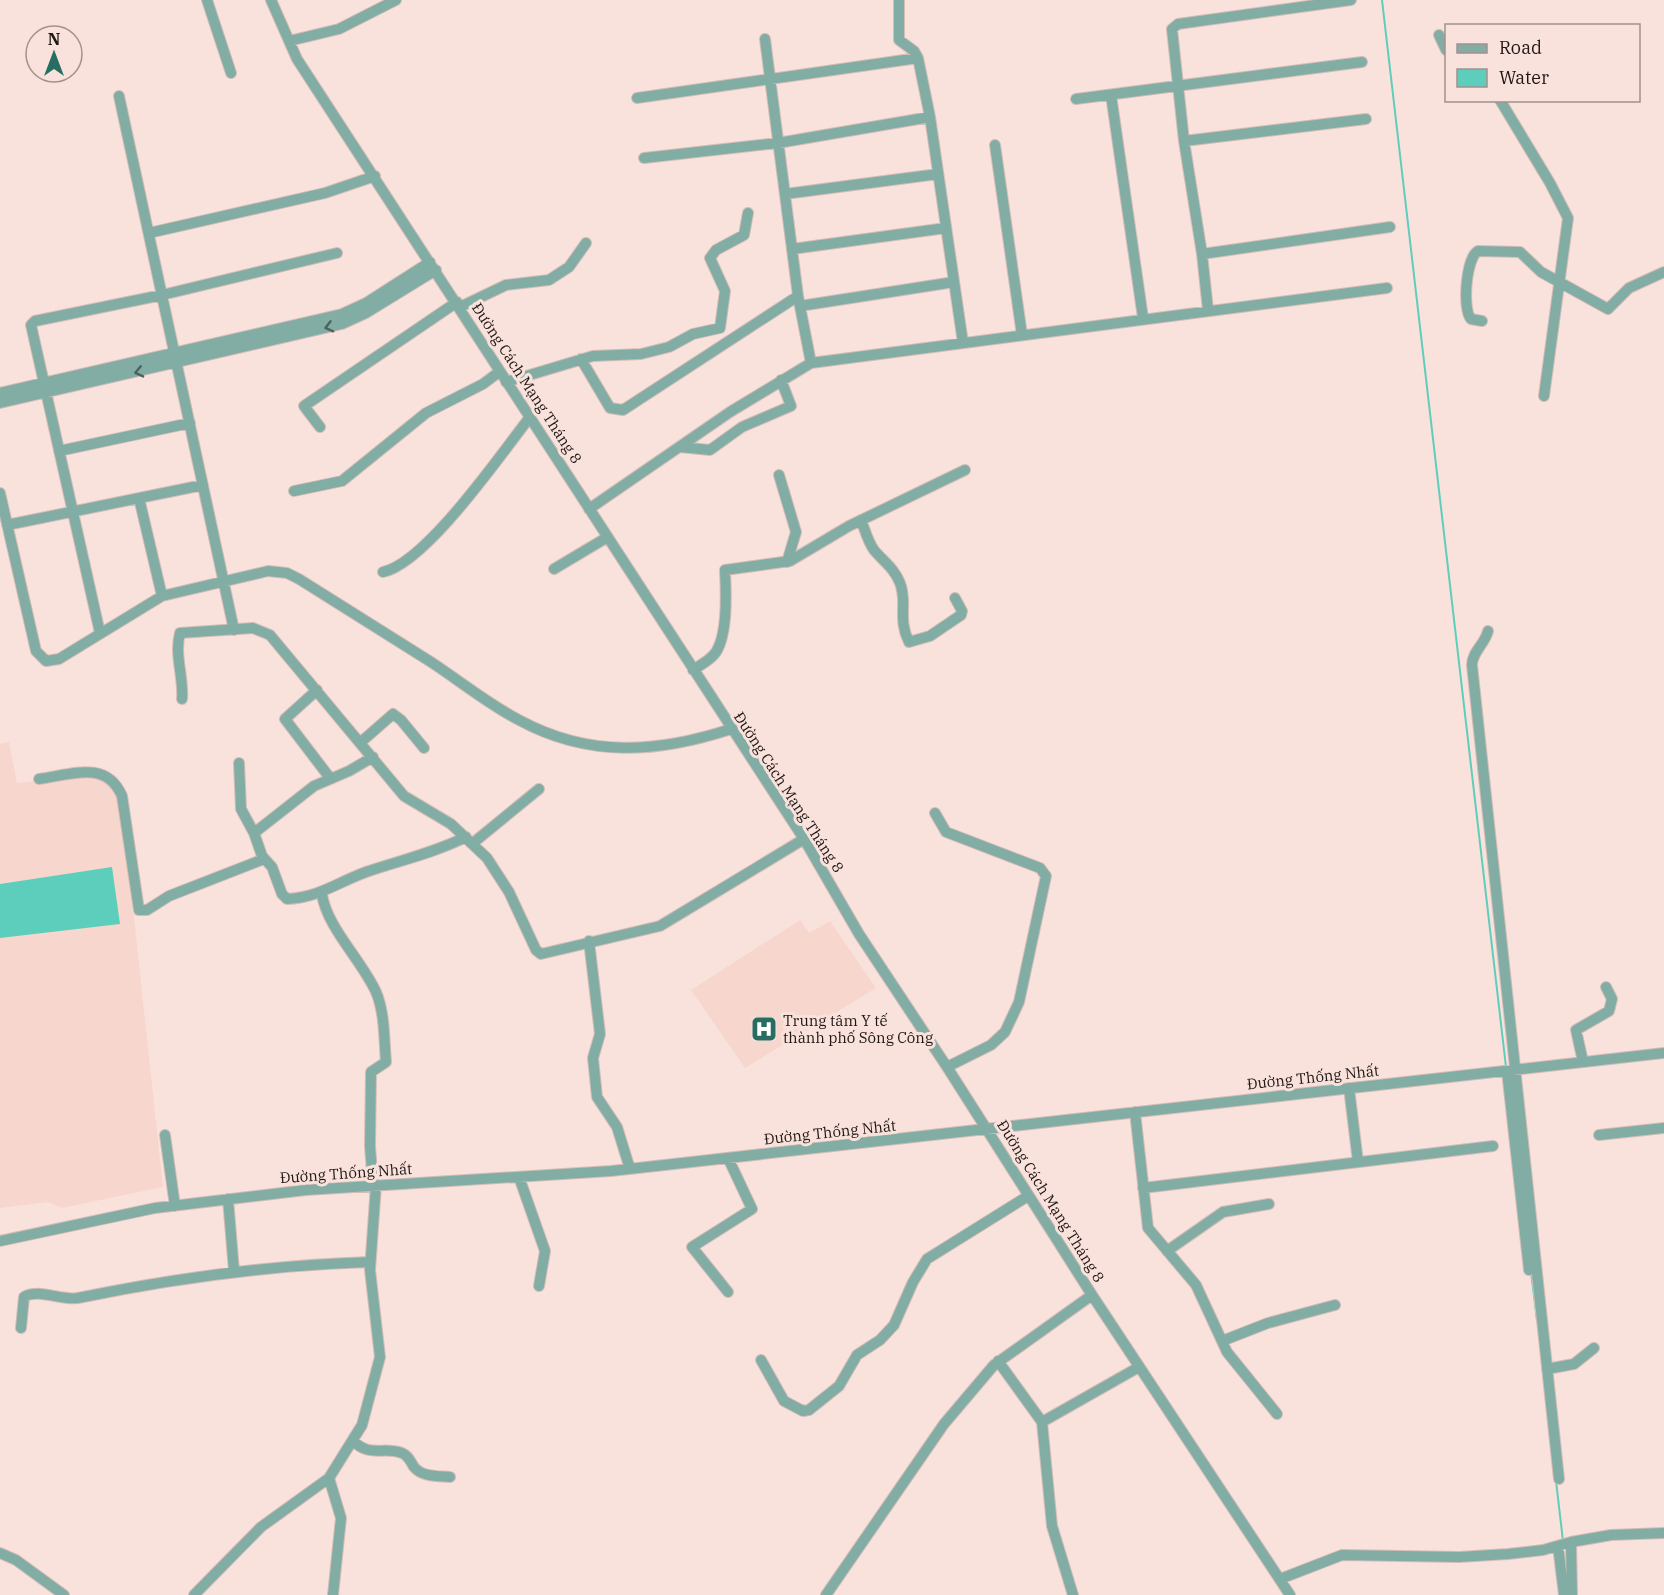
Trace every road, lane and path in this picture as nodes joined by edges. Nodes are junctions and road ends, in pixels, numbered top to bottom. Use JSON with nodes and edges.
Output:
{"nodes":[{"id":1,"x":207,"y":0,"type":"edge"},
{"id":2,"x":271,"y":0,"type":"edge"},
{"id":3,"x":396,"y":0,"type":"edge"},
{"id":4,"x":899,"y":0,"type":"edge"},
{"id":5,"x":1351,"y":0,"type":"edge"},
{"id":6,"x":1438,"y":35,"type":"dead end"},
{"id":7,"x":765,"y":39,"type":"dead end"},
{"id":8,"x":289,"y":41,"type":"junction"},
{"id":9,"x":1445,"y":48,"type":"edge"},
{"id":10,"x":918,"y":58,"type":"junction"},
{"id":11,"x":1362,"y":62,"type":"dead end"},
{"id":12,"x":231,"y":72,"type":"dead end"},
{"id":13,"x":770,"y":80,"type":"junction"},
{"id":14,"x":1177,"y":87,"type":"junction"},
{"id":15,"x":1111,"y":95,"type":"junction"},
{"id":16,"x":119,"y":96,"type":"dead end"},
{"id":17,"x":637,"y":99,"type":"dead end"},
{"id":18,"x":1076,"y":99,"type":"dead end"},
{"id":19,"x":1501,"y":102,"type":"edge"},
{"id":20,"x":930,"y":117,"type":"junction"},
{"id":21,"x":1366,"y":119,"type":"dead end"},
{"id":22,"x":1184,"y":141,"type":"junction"},
{"id":23,"x":778,"y":143,"type":"junction"},
{"id":24,"x":995,"y":145,"type":"dead end"},
{"id":25,"x":644,"y":158,"type":"dead end"},
{"id":26,"x":938,"y":174,"type":"junction"},
{"id":27,"x":375,"y":176,"type":"junction"},
{"id":28,"x":785,"y":194,"type":"junction"},
{"id":29,"x":748,"y":213,"type":"dead end"},
{"id":30,"x":946,"y":228,"type":"junction"},
{"id":31,"x":1389,"y":228,"type":"dead end"},
{"id":32,"x":149,"y":233,"type":"junction"},
{"id":33,"x":586,"y":243,"type":"dead end"},
{"id":34,"x":792,"y":249,"type":"junction"},
{"id":35,"x":337,"y":253,"type":"dead end"},
{"id":36,"x":1202,"y":254,"type":"junction"},
{"id":37,"x":433,"y":266,"type":"junction"},
{"id":38,"x":1664,"y":272,"type":"edge"},
{"id":39,"x":954,"y":282,"type":"junction"},
{"id":40,"x":1560,"y":285,"type":"junction"},
{"id":41,"x":1386,"y":288,"type":"dead end"},
{"id":42,"x":162,"y":295,"type":"junction"},
{"id":43,"x":799,"y":301,"type":"junction"},
{"id":44,"x":459,"y":305,"type":"junction"},
{"id":45,"x":1208,"y":310,"type":"junction"},
{"id":46,"x":1143,"y":318,"type":"junction"},
{"id":47,"x":1482,"y":321,"type":"dead end"},
{"id":48,"x":1022,"y":335,"type":"junction"},
{"id":49,"x":963,"y":343,"type":"junction"},
{"id":50,"x":176,"y":358,"type":"junction"},
{"id":51,"x":581,"y":359,"type":"junction"},
{"id":52,"x":811,"y":363,"type":"junction"},
{"id":53,"x":499,"y":372,"type":"junction"},
{"id":54,"x":781,"y":380,"type":"junction"},
{"id":55,"x":506,"y":381,"type":"junction"},
{"id":56,"x":44,"y":388,"type":"junction"},
{"id":57,"x":0,"y":393,"type":"edge"},
{"id":58,"x":1544,"y":396,"type":"dead end"},
{"id":59,"x":0,"y":403,"type":"edge"},
{"id":60,"x":530,"y":417,"type":"junction"},
{"id":61,"x":190,"y":423,"type":"junction"},
{"id":62,"x":320,"y":427,"type":"dead end"},
{"id":63,"x":680,"y":447,"type":"junction"},
{"id":64,"x":59,"y":451,"type":"junction"},
{"id":65,"x":965,"y":470,"type":"dead end"},
{"id":66,"x":779,"y":475,"type":"dead end"},
{"id":67,"x":203,"y":485,"type":"junction"},
{"id":68,"x":294,"y":491,"type":"dead end"},
{"id":69,"x":0,"y":493,"type":"edge"},
{"id":70,"x":139,"y":498,"type":"junction"},
{"id":71,"x":589,"y":509,"type":"junction"},
{"id":72,"x":73,"y":511,"type":"junction"},
{"id":73,"x":861,"y":520,"type":"junction"},
{"id":74,"x":7,"y":525,"type":"junction"},
{"id":75,"x":606,"y":538,"type":"junction"},
{"id":76,"x":787,"y":562,"type":"junction"},
{"id":77,"x":554,"y":569,"type":"dead end"},
{"id":78,"x":383,"y":572,"type":"dead end"},
{"id":79,"x":224,"y":580,"type":"junction"},
{"id":80,"x":162,"y":596,"type":"junction"},
{"id":81,"x":955,"y":598,"type":"dead end"},
{"id":82,"x":234,"y":630,"type":"junction"},
{"id":83,"x":1488,"y":631,"type":"dead end"},
{"id":84,"x":100,"y":633,"type":"junction"},
{"id":85,"x":693,"y":670,"type":"junction"},
{"id":86,"x":317,"y":690,"type":"junction"},
{"id":87,"x":182,"y":699,"type":"dead end"},
{"id":88,"x":731,"y":729,"type":"junction"},
{"id":89,"x":361,"y":742,"type":"junction"},
{"id":90,"x":424,"y":748,"type":"dead end"},
{"id":91,"x":373,"y":757,"type":"junction"},
{"id":92,"x":239,"y":763,"type":"dead end"},
{"id":93,"x":330,"y":778,"type":"junction"},
{"id":94,"x":39,"y":779,"type":"dead end"},
{"id":95,"x":539,"y":789,"type":"dead end"},
{"id":96,"x":935,"y":813,"type":"dead end"},
{"id":97,"x":254,"y":832,"type":"junction"},
{"id":98,"x":804,"y":839,"type":"junction"},
{"id":99,"x":470,"y":840,"type":"junction"},
{"id":100,"x":264,"y":859,"type":"junction"},
{"id":101,"x":322,"y":894,"type":"junction"},
{"id":102,"x":590,"y":941,"type":"junction"},
{"id":103,"x":1606,"y":987,"type":"dead end"},
{"id":104,"x":1664,"y":1053,"type":"edge"},
{"id":105,"x":1583,"y":1062,"type":"junction"},
{"id":106,"x":947,"y":1066,"type":"junction"},
{"id":107,"x":1511,"y":1070,"type":"junction"},
{"id":108,"x":1349,"y":1088,"type":"junction"},
{"id":109,"x":1135,"y":1112,"type":"junction"},
{"id":110,"x":1664,"y":1128,"type":"edge"},
{"id":111,"x":987,"y":1129,"type":"junction"},
{"id":112,"x":165,"y":1135,"type":"dead end"},
{"id":113,"x":1599,"y":1135,"type":"dead end"},
{"id":114,"x":1493,"y":1146,"type":"dead end"},
{"id":115,"x":728,"y":1158,"type":"junction"},
{"id":116,"x":1358,"y":1162,"type":"junction"},
{"id":117,"x":630,"y":1169,"type":"junction"},
{"id":118,"x":519,"y":1177,"type":"junction"},
{"id":119,"x":374,"y":1185,"type":"junction"},
{"id":120,"x":1143,"y":1188,"type":"junction"},
{"id":121,"x":1028,"y":1196,"type":"junction"},
{"id":122,"x":228,"y":1199,"type":"junction"},
{"id":123,"x":1269,"y":1203,"type":"dead end"},
{"id":124,"x":175,"y":1206,"type":"junction"},
{"id":125,"x":0,"y":1241,"type":"edge"},
{"id":126,"x":1167,"y":1251,"type":"junction"},
{"id":127,"x":370,"y":1262,"type":"junction"},
{"id":128,"x":234,"y":1271,"type":"junction"},
{"id":129,"x":539,"y":1286,"type":"dead end"},
{"id":130,"x":728,"y":1292,"type":"dead end"},
{"id":131,"x":1092,"y":1295,"type":"junction"},
{"id":132,"x":1335,"y":1305,"type":"dead end"},
{"id":133,"x":21,"y":1328,"type":"dead end"},
{"id":134,"x":1222,"y":1341,"type":"junction"},
{"id":135,"x":1594,"y":1348,"type":"dead end"},
{"id":136,"x":761,"y":1360,"type":"dead end"},
{"id":137,"x":998,"y":1361,"type":"junction"},
{"id":138,"x":1138,"y":1367,"type":"junction"},
{"id":139,"x":1547,"y":1369,"type":"junction"},
{"id":140,"x":1277,"y":1414,"type":"dead end"},
{"id":141,"x":1042,"y":1422,"type":"junction"},
{"id":142,"x":353,"y":1442,"type":"junction"},
{"id":143,"x":450,"y":1477,"type":"dead end"},
{"id":144,"x":329,"y":1478,"type":"junction"},
{"id":145,"x":1664,"y":1533,"type":"edge"},
{"id":146,"x":1564,"y":1544,"type":"junction"},
{"id":147,"x":0,"y":1553,"type":"edge"},
{"id":148,"x":1280,"y":1579,"type":"junction"},
{"id":149,"x":828,"y":1594,"type":"edge"},
{"id":150,"x":64,"y":1595,"type":"edge"},
{"id":151,"x":194,"y":1595,"type":"edge"},
{"id":152,"x":333,"y":1595,"type":"edge"},
{"id":153,"x":1073,"y":1595,"type":"edge"},
{"id":154,"x":1290,"y":1595,"type":"edge"},
{"id":155,"x":1564,"y":1595,"type":"edge"},
{"id":156,"x":1572,"y":1595,"type":"edge"}],
"edges":[{"from":1,"to":12,"type":"street"},
{"from":2,"to":8,"type":"street","name":"Đường Cách Mạng Tháng 8"},
{"from":3,"to":8,"type":"street"},
{"from":4,"to":10,"type":"street"},
{"from":5,"to":14,"type":"street"},
{"from":6,"to":9,"type":"street"},
{"from":7,"to":13,"type":"street"},
{"from":8,"to":27,"type":"street","name":"Đường Cách Mạng Tháng 8"},
{"from":10,"to":13,"type":"street"},
{"from":10,"to":20,"type":"street"},
{"from":11,"to":14,"type":"street"},
{"from":13,"to":17,"type":"street"},
{"from":13,"to":23,"type":"street"},
{"from":14,"to":15,"type":"street"},
{"from":14,"to":22,"type":"street"},
{"from":15,"to":18,"type":"street"},
{"from":15,"to":46,"type":"street"},
{"from":16,"to":32,"type":"street"},
{"from":19,"to":40,"type":"street"},
{"from":20,"to":23,"type":"street"},
{"from":20,"to":26,"type":"street"},
{"from":21,"to":22,"type":"street"},
{"from":22,"to":36,"type":"street"},
{"from":23,"to":25,"type":"street"},
{"from":23,"to":28,"type":"street"},
{"from":24,"to":48,"type":"street"},
{"from":26,"to":28,"type":"street"},
{"from":26,"to":30,"type":"street"},
{"from":27,"to":32,"type":"street"},
{"from":27,"to":37,"type":"street","name":"Đường Cách Mạng Tháng 8"},
{"from":28,"to":34,"type":"street"},
{"from":29,"to":51,"type":"street"},
{"from":30,"to":34,"type":"street"},
{"from":30,"to":39,"type":"street"},
{"from":31,"to":36,"type":"street"},
{"from":32,"to":42,"type":"street"},
{"from":33,"to":44,"type":"street"},
{"from":34,"to":43,"type":"street"},
{"from":35,"to":42,"type":"street"},
{"from":36,"to":45,"type":"street"},
{"from":37,"to":44,"type":"street","name":"Đường Cách Mạng Tháng 8"},
{"from":37,"to":50,"type":"street"},
{"from":38,"to":40,"type":"street"},
{"from":39,"to":43,"type":"street"},
{"from":39,"to":49,"type":"street"},
{"from":40,"to":47,"type":"street"},
{"from":40,"to":58,"type":"street"},
{"from":41,"to":45,"type":"street"},
{"from":42,"to":50,"type":"street"},
{"from":42,"to":56,"type":"street"},
{"from":43,"to":51,"type":"street"},
{"from":43,"to":52,"type":"street"},
{"from":44,"to":53,"type":"street","name":"Đường Cách Mạng Tháng 8"},
{"from":44,"to":62,"type":"street"},
{"from":45,"to":46,"type":"street"},
{"from":46,"to":48,"type":"street"},
{"from":48,"to":49,"type":"street"},
{"from":49,"to":52,"type":"street"},
{"from":50,"to":56,"type":"street"},
{"from":50,"to":61,"type":"street"},
{"from":51,"to":55,"type":"street"},
{"from":52,"to":54,"type":"street"},
{"from":53,"to":55,"type":"street","name":"Đường Cách Mạng Tháng 8"},
{"from":53,"to":68,"type":"street"},
{"from":54,"to":63,"type":"street"},
{"from":54,"to":63,"type":"street"},
{"from":55,"to":60,"type":"street","name":"Đường Cách Mạng Tháng 8"},
{"from":56,"to":57,"type":"street"},
{"from":56,"to":59,"type":"street"},
{"from":56,"to":64,"type":"street"},
{"from":60,"to":71,"type":"street","name":"Đường Cách Mạng Tháng 8"},
{"from":60,"to":78,"type":"street"},
{"from":61,"to":64,"type":"street"},
{"from":61,"to":67,"type":"street"},
{"from":63,"to":71,"type":"street"},
{"from":64,"to":72,"type":"street"},
{"from":65,"to":73,"type":"street"},
{"from":66,"to":76,"type":"street"},
{"from":67,"to":70,"type":"street"},
{"from":67,"to":79,"type":"street"},
{"from":69,"to":74,"type":"street"},
{"from":70,"to":72,"type":"street"},
{"from":70,"to":80,"type":"street"},
{"from":71,"to":75,"type":"street","name":"Đường Cách Mạng Tháng 8"},
{"from":72,"to":74,"type":"street"},
{"from":72,"to":84,"type":"street"},
{"from":73,"to":76,"type":"street"},
{"from":73,"to":81,"type":"street"},
{"from":74,"to":84,"type":"street"},
{"from":75,"to":77,"type":"street"},
{"from":75,"to":85,"type":"street","name":"Đường Cách Mạng Tháng 8"},
{"from":76,"to":85,"type":"street"},
{"from":79,"to":80,"type":"street"},
{"from":79,"to":82,"type":"street"},
{"from":79,"to":88,"type":"street"},
{"from":80,"to":84,"type":"street"},
{"from":82,"to":86,"type":"street"},
{"from":82,"to":87,"type":"street"},
{"from":83,"to":107,"type":"street"},
{"from":85,"to":88,"type":"street","name":"Đường Cách Mạng Tháng 8"},
{"from":86,"to":89,"type":"street"},
{"from":86,"to":93,"type":"street"},
{"from":88,"to":98,"type":"street","name":"Đường Cách Mạng Tháng 8"},
{"from":89,"to":90,"type":"street"},
{"from":89,"to":91,"type":"street"},
{"from":91,"to":93,"type":"street"},
{"from":91,"to":99,"type":"street"},
{"from":92,"to":97,"type":"street"},
{"from":93,"to":97,"type":"street"},
{"from":94,"to":100,"type":"street"},
{"from":95,"to":99,"type":"street"},
{"from":96,"to":106,"type":"street"},
{"from":97,"to":100,"type":"street"},
{"from":98,"to":102,"type":"street"},
{"from":98,"to":106,"type":"street","name":"Đường Cách Mạng Tháng 8"},
{"from":99,"to":101,"type":"street"},
{"from":99,"to":102,"type":"street"},
{"from":100,"to":101,"type":"street"},
{"from":101,"to":119,"type":"street"},
{"from":102,"to":117,"type":"street"},
{"from":103,"to":105,"type":"street"},
{"from":104,"to":105,"type":"street","name":"Đường Thống Nhất"},
{"from":105,"to":107,"type":"street","name":"Đường Thống Nhất"},
{"from":106,"to":111,"type":"street","name":"Đường Cách Mạng Tháng 8"},
{"from":107,"to":108,"type":"street","name":"Đường Thống Nhất"},
{"from":107,"to":139,"type":"street"},
{"from":107,"to":139,"type":"street"},
{"from":108,"to":109,"type":"street","name":"Đường Thống Nhất"},
{"from":108,"to":116,"type":"street"},
{"from":109,"to":111,"type":"street","name":"Đường Thống Nhất"},
{"from":109,"to":120,"type":"street"},
{"from":110,"to":113,"type":"street"},
{"from":111,"to":115,"type":"street","name":"Đường Thống Nhất"},
{"from":111,"to":121,"type":"street","name":"Đường Cách Mạng Tháng 8"},
{"from":112,"to":124,"type":"street"},
{"from":114,"to":116,"type":"street"},
{"from":115,"to":117,"type":"street","name":"Đường Thống Nhất"},
{"from":115,"to":130,"type":"street"},
{"from":116,"to":120,"type":"street"},
{"from":117,"to":118,"type":"street","name":"Đường Thống Nhất"},
{"from":118,"to":119,"type":"street","name":"Đường Thống Nhất"},
{"from":118,"to":129,"type":"street"},
{"from":119,"to":122,"type":"street","name":"Đường Thống Nhất"},
{"from":119,"to":127,"type":"street"},
{"from":120,"to":126,"type":"street"},
{"from":121,"to":131,"type":"street","name":"Đường Cách Mạng Tháng 8"},
{"from":121,"to":136,"type":"street"},
{"from":122,"to":124,"type":"street","name":"Đường Thống Nhất"},
{"from":122,"to":128,"type":"street"},
{"from":123,"to":126,"type":"street"},
{"from":124,"to":125,"type":"street","name":"Đường Thống Nhất"},
{"from":126,"to":134,"type":"street"},
{"from":127,"to":128,"type":"street"},
{"from":127,"to":142,"type":"street"},
{"from":128,"to":133,"type":"street"},
{"from":131,"to":137,"type":"street"},
{"from":131,"to":138,"type":"street","name":"Đường Cách Mạng Tháng 8"},
{"from":132,"to":134,"type":"street"},
{"from":134,"to":140,"type":"street"},
{"from":135,"to":139,"type":"street"},
{"from":137,"to":141,"type":"street"},
{"from":137,"to":149,"type":"street"},
{"from":138,"to":141,"type":"street"},
{"from":138,"to":148,"type":"street","name":"Đường Cách Mạng Tháng 8"},
{"from":141,"to":153,"type":"street"},
{"from":142,"to":143,"type":"street"},
{"from":142,"to":144,"type":"street"},
{"from":144,"to":151,"type":"street"},
{"from":144,"to":152,"type":"street"},
{"from":145,"to":146,"type":"street"},
{"from":146,"to":148,"type":"street"},
{"from":146,"to":155,"type":"street"},
{"from":146,"to":156,"type":"street"},
{"from":147,"to":150,"type":"street"},
{"from":148,"to":154,"type":"street","name":"Đường Cách Mạng Tháng 8"}]}
